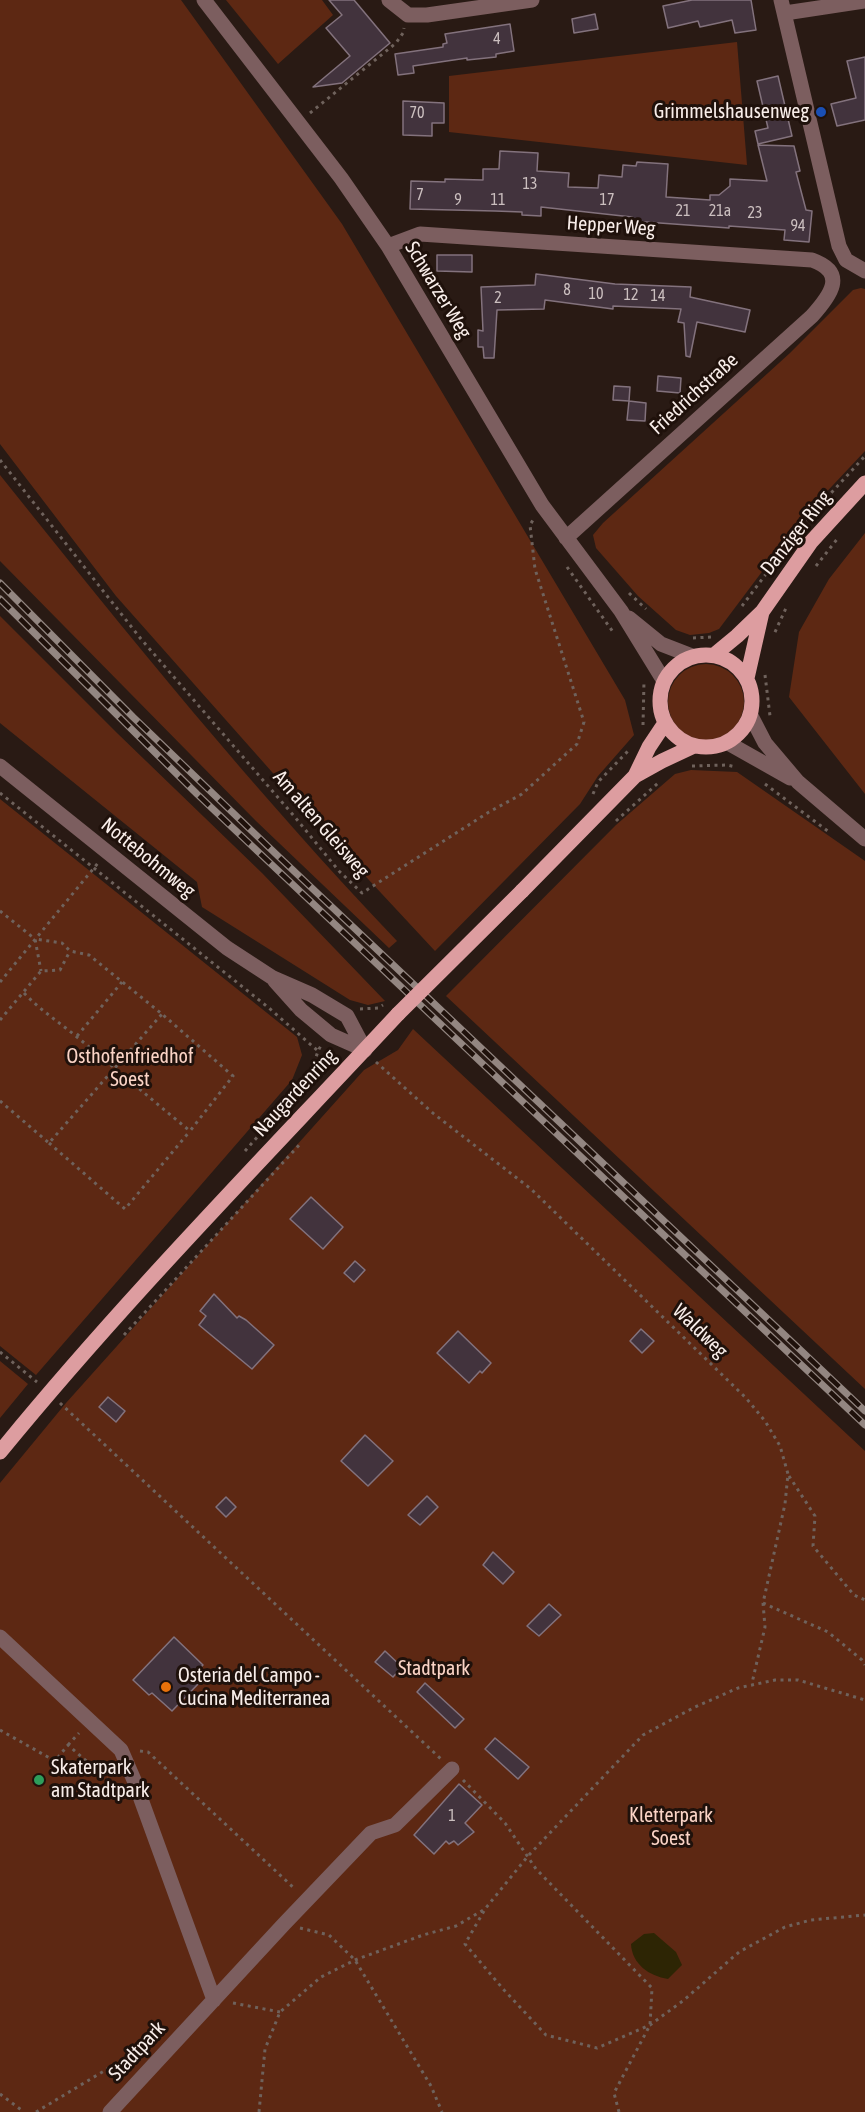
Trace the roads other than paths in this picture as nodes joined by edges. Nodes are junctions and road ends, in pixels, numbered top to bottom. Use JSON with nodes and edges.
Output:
{"nodes":[{"id":1,"x":204,"y":0,"type":"edge"},
{"id":2,"x":532,"y":0,"type":"edge"},
{"id":3,"x":865,"y":1,"type":"edge"},
{"id":4,"x":391,"y":2,"type":"edge"},
{"id":5,"x":783,"y":6,"type":"edge"},
{"id":6,"x":388,"y":246,"type":"junction"},
{"id":7,"x":830,"y":271,"type":"joint"},
{"id":8,"x":865,"y":271,"type":"edge"},
{"id":9,"x":865,"y":483,"type":"edge"},
{"id":10,"x":566,"y":538,"type":"junction"},
{"id":11,"x":621,"y":611,"type":"junction"},
{"id":12,"x":762,"y":612,"type":"junction"},
{"id":13,"x":714,"y":654,"type":"junction"},
{"id":14,"x":692,"y":656,"type":"junction"},
{"id":15,"x":747,"y":678,"type":"junction"},
{"id":16,"x":664,"y":681,"type":"junction"},
{"id":17,"x":751,"y":716,"type":"junction"},
{"id":18,"x":665,"y":723,"type":"junction"},
{"id":19,"x":728,"y":743,"type":"junction"},
{"id":20,"x":694,"y":746,"type":"junction"},
{"id":21,"x":0,"y":766,"type":"edge"},
{"id":22,"x":635,"y":776,"type":"junction"},
{"id":23,"x":798,"y":782,"type":"junction"},
{"id":24,"x":865,"y":839,"type":"edge"},
{"id":25,"x":273,"y":978,"type":"junction"},
{"id":26,"x":365,"y":1050,"type":"junction"},
{"id":27,"x":0,"y":1452,"type":"edge"},
{"id":28,"x":0,"y":1637,"type":"edge"},
{"id":29,"x":452,"y":1769,"type":"road end"},
{"id":30,"x":214,"y":2000,"type":"junction"},
{"id":31,"x":110,"y":2112,"type":"edge"}],
"edges":[{"from":1,"to":6,"type":"street","name":"Schwarzer Weg"},
{"from":2,"to":4,"type":"street"},
{"from":3,"to":5,"type":"street"},
{"from":5,"to":8,"type":"street"},
{"from":6,"to":7,"type":"street","name":"Hepper Weg"},
{"from":6,"to":10,"type":"street","name":"Schwarzer Weg"},
{"from":7,"to":10,"type":"street","name":"Friedrichstraße"},
{"from":9,"to":12,"type":"main road","name":"Danziger Ring"},
{"from":10,"to":11,"type":"street","name":"Schwarzer Weg"},
{"from":11,"to":14,"type":"street","name":"Schwarzer Weg"},
{"from":11,"to":16,"type":"street","name":"Schwarzer Weg"},
{"from":12,"to":13,"type":"main road","name":"Danziger Ring"},
{"from":12,"to":15,"type":"main road","name":"Danziger Ring"},
{"from":13,"to":14,"type":"main road"},
{"from":13,"to":15,"type":"main road"},
{"from":14,"to":16,"type":"main road"},
{"from":15,"to":17,"type":"main road"},
{"from":16,"to":18,"type":"main road"},
{"from":17,"to":19,"type":"main road"},
{"from":17,"to":23,"type":"street"},
{"from":18,"to":20,"type":"main road"},
{"from":18,"to":22,"type":"main road","name":"Naugardenring"},
{"from":19,"to":20,"type":"main road"},
{"from":19,"to":23,"type":"street"},
{"from":20,"to":22,"type":"main road","name":"Naugardenring"},
{"from":21,"to":25,"type":"street","name":"Nottebohmweg"},
{"from":22,"to":26,"type":"main road","name":"Naugardenring","bridge":true},
{"from":23,"to":24,"type":"street"},
{"from":25,"to":26,"type":"street","name":"Nottebohmweg"},
{"from":25,"to":26,"type":"street","name":"Nottebohmweg"},
{"from":26,"to":27,"type":"main road","name":"Naugardenring"},
{"from":28,"to":30,"type":"street"},
{"from":29,"to":30,"type":"street","name":"Stadtpark"},
{"from":30,"to":31,"type":"street","name":"Stadtpark"}]}
